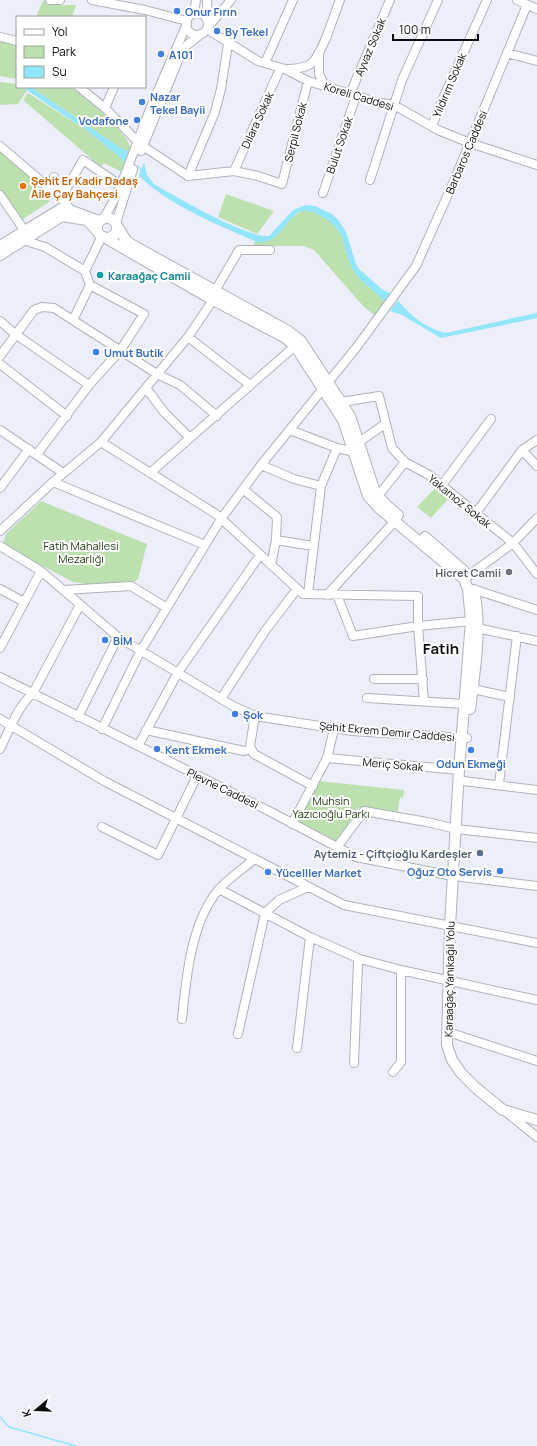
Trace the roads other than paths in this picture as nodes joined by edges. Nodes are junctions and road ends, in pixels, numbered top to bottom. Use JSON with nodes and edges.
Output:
{"nodes":[{"id":1,"x":50,"y":0,"type":"edge"},
{"id":2,"x":60,"y":0,"type":"edge"},
{"id":3,"x":92,"y":0,"type":"edge"},
{"id":4,"x":96,"y":0,"type":"edge"},
{"id":5,"x":196,"y":0,"type":"edge"},
{"id":6,"x":207,"y":0,"type":"edge"},
{"id":7,"x":231,"y":0,"type":"edge"},
{"id":8,"x":293,"y":0,"type":"edge"},
{"id":9,"x":340,"y":0,"type":"edge"},
{"id":10,"x":390,"y":0,"type":"edge"},
{"id":11,"x":438,"y":0,"type":"edge"},
{"id":12,"x":487,"y":0,"type":"edge"},
{"id":13,"x":517,"y":0,"type":"edge"},
{"id":14,"x":527,"y":5,"type":"junction"},
{"id":15,"x":537,"y":9,"type":"edge"},
{"id":16,"x":144,"y":13,"type":"edge"},
{"id":17,"x":194,"y":13,"type":"junction"},
{"id":18,"x":187,"y":22,"type":"junction"},
{"id":19,"x":206,"y":28,"type":"junction"},
{"id":20,"x":0,"y":37,"type":"edge"},
{"id":21,"x":16,"y":41,"type":"edge"},
{"id":22,"x":228,"y":44,"type":"junction"},
{"id":23,"x":319,"y":52,"type":"junction"},
{"id":24,"x":507,"y":53,"type":"junction"},
{"id":25,"x":537,"y":61,"type":"edge"},
{"id":26,"x":265,"y":63,"type":"junction"},
{"id":27,"x":282,"y":69,"type":"junction"},
{"id":28,"x":308,"y":81,"type":"junction"},
{"id":29,"x":325,"y":86,"type":"junction"},
{"id":30,"x":80,"y":88,"type":"edge"},
{"id":31,"x":114,"y":88,"type":"edge"},
{"id":32,"x":353,"y":95,"type":"junction"},
{"id":33,"x":394,"y":106,"type":"junction"},
{"id":34,"x":105,"y":108,"type":"junction"},
{"id":35,"x":432,"y":126,"type":"junction"},
{"id":36,"x":470,"y":143,"type":"junction"},
{"id":37,"x":0,"y":146,"type":"edge"},
{"id":38,"x":139,"y":148,"type":"junction"},
{"id":39,"x":537,"y":165,"type":"edge"},
{"id":40,"x":130,"y":171,"type":"junction"},
{"id":41,"x":234,"y":171,"type":"junction"},
{"id":42,"x":54,"y":176,"type":"dead end"},
{"id":43,"x":188,"y":176,"type":"junction"},
{"id":44,"x":370,"y":180,"type":"dead end"},
{"id":45,"x":120,"y":185,"type":"junction"},
{"id":46,"x":322,"y":193,"type":"dead end"},
{"id":47,"x":0,"y":196,"type":"edge"},
{"id":48,"x":59,"y":197,"type":"junction"},
{"id":49,"x":71,"y":210,"type":"junction"},
{"id":50,"x":102,"y":220,"type":"junction"},
{"id":51,"x":117,"y":225,"type":"junction"},
{"id":52,"x":23,"y":235,"type":"junction"},
{"id":53,"x":101,"y":235,"type":"junction"},
{"id":54,"x":0,"y":246,"type":"edge"},
{"id":55,"x":270,"y":250,"type":"dead end"},
{"id":56,"x":0,"y":255,"type":"edge"},
{"id":57,"x":85,"y":271,"type":"junction"},
{"id":58,"x":90,"y":285,"type":"junction"},
{"id":59,"x":214,"y":295,"type":"junction"},
{"id":60,"x":73,"y":320,"type":"junction"},
{"id":61,"x":0,"y":321,"type":"edge"},
{"id":62,"x":15,"y":334,"type":"junction"},
{"id":63,"x":188,"y":337,"type":"junction"},
{"id":64,"x":295,"y":346,"type":"junction"},
{"id":65,"x":120,"y":351,"type":"junction"},
{"id":66,"x":0,"y":356,"type":"edge"},
{"id":67,"x":0,"y":364,"type":"edge"},
{"id":68,"x":157,"y":374,"type":"junction"},
{"id":69,"x":89,"y":385,"type":"junction"},
{"id":70,"x":250,"y":385,"type":"junction"},
{"id":71,"x":326,"y":386,"type":"junction"},
{"id":72,"x":146,"y":388,"type":"junction"},
{"id":73,"x":340,"y":402,"type":"junction"},
{"id":74,"x":67,"y":416,"type":"junction"},
{"id":75,"x":217,"y":416,"type":"junction"},
{"id":76,"x":491,"y":419,"type":"dead end"},
{"id":77,"x":385,"y":424,"type":"junction"},
{"id":78,"x":290,"y":430,"type":"junction"},
{"id":79,"x":1,"y":433,"type":"edge"},
{"id":80,"x":190,"y":438,"type":"junction"},
{"id":81,"x":537,"y":440,"type":"edge"},
{"id":82,"x":101,"y":442,"type":"junction"},
{"id":83,"x":359,"y":442,"type":"junction"},
{"id":84,"x":337,"y":448,"type":"junction"},
{"id":85,"x":29,"y":449,"type":"junction"},
{"id":86,"x":522,"y":450,"type":"junction"},
{"id":87,"x":356,"y":452,"type":"junction"},
{"id":88,"x":37,"y":454,"type":"junction"},
{"id":89,"x":405,"y":462,"type":"junction"},
{"id":90,"x":261,"y":465,"type":"junction"},
{"id":91,"x":537,"y":466,"type":"edge"},
{"id":92,"x":150,"y":473,"type":"junction"},
{"id":93,"x":59,"y":479,"type":"junction"},
{"id":94,"x":442,"y":485,"type":"junction"},
{"id":95,"x":321,"y":486,"type":"junction"},
{"id":96,"x":0,"y":488,"type":"edge"},
{"id":97,"x":243,"y":489,"type":"junction"},
{"id":98,"x":378,"y":496,"type":"junction"},
{"id":99,"x":476,"y":513,"type":"junction"},
{"id":100,"x":537,"y":518,"type":"edge"},
{"id":101,"x":221,"y":519,"type":"junction"},
{"id":102,"x":394,"y":521,"type":"junction"},
{"id":103,"x":0,"y":531,"type":"edge"},
{"id":104,"x":276,"y":540,"type":"junction"},
{"id":105,"x":513,"y":543,"type":"junction"},
{"id":106,"x":205,"y":545,"type":"junction"},
{"id":107,"x":0,"y":546,"type":"edge"},
{"id":108,"x":314,"y":546,"type":"junction"},
{"id":109,"x":260,"y":555,"type":"junction"},
{"id":110,"x":271,"y":565,"type":"junction"},
{"id":111,"x":41,"y":571,"type":"junction"},
{"id":112,"x":537,"y":574,"type":"edge"},
{"id":113,"x":469,"y":583,"type":"junction"},
{"id":114,"x":0,"y":589,"type":"edge"},
{"id":115,"x":297,"y":589,"type":"junction"},
{"id":116,"x":64,"y":590,"type":"junction"},
{"id":117,"x":308,"y":594,"type":"junction"},
{"id":118,"x":327,"y":595,"type":"junction"},
{"id":119,"x":337,"y":595,"type":"junction"},
{"id":120,"x":24,"y":602,"type":"junction"},
{"id":121,"x":80,"y":605,"type":"junction"},
{"id":122,"x":167,"y":608,"type":"junction"},
{"id":123,"x":537,"y":610,"type":"edge"},
{"id":124,"x":474,"y":624,"type":"junction"},
{"id":125,"x":418,"y":626,"type":"junction"},
{"id":126,"x":516,"y":636,"type":"junction"},
{"id":127,"x":2,"y":638,"type":"edge"},
{"id":128,"x":118,"y":638,"type":"junction"},
{"id":129,"x":537,"y":640,"type":"edge"},
{"id":130,"x":0,"y":648,"type":"edge"},
{"id":131,"x":140,"y":652,"type":"junction"},
{"id":132,"x":177,"y":674,"type":"junction"},
{"id":133,"x":0,"y":678,"type":"edge"},
{"id":134,"x":374,"y":679,"type":"dead end"},
{"id":135,"x":423,"y":679,"type":"junction"},
{"id":136,"x":472,"y":690,"type":"junction"},
{"id":137,"x":33,"y":693,"type":"junction"},
{"id":138,"x":510,"y":697,"type":"junction"},
{"id":139,"x":367,"y":698,"type":"dead end"},
{"id":140,"x":221,"y":699,"type":"junction"},
{"id":141,"x":424,"y":701,"type":"junction"},
{"id":142,"x":464,"y":704,"type":"junction"},
{"id":143,"x":255,"y":716,"type":"junction"},
{"id":144,"x":78,"y":717,"type":"junction"},
{"id":145,"x":0,"y":719,"type":"edge"},
{"id":146,"x":11,"y":726,"type":"junction"},
{"id":147,"x":102,"y":729,"type":"junction"},
{"id":148,"x":334,"y":729,"type":"junction"},
{"id":149,"x":146,"y":730,"type":"junction"},
{"id":150,"x":464,"y":738,"type":"junction"},
{"id":151,"x":138,"y":746,"type":"junction"},
{"id":152,"x":0,"y":749,"type":"edge"},
{"id":153,"x":251,"y":749,"type":"junction"},
{"id":154,"x":326,"y":758,"type":"junction"},
{"id":155,"x":459,"y":770,"type":"junction"},
{"id":156,"x":197,"y":776,"type":"junction"},
{"id":157,"x":463,"y":781,"type":"junction"},
{"id":158,"x":499,"y":784,"type":"junction"},
{"id":159,"x":313,"y":786,"type":"junction"},
{"id":160,"x":537,"y":790,"type":"edge"},
{"id":161,"x":458,"y":806,"type":"junction"},
{"id":162,"x":177,"y":818,"type":"junction"},
{"id":163,"x":292,"y":824,"type":"junction"},
{"id":164,"x":102,"y":827,"type":"dead end"},
{"id":165,"x":456,"y":829,"type":"junction"},
{"id":166,"x":537,"y":838,"type":"edge"},
{"id":167,"x":337,"y":847,"type":"junction"},
{"id":168,"x":254,"y":859,"type":"junction"},
{"id":169,"x":453,"y":876,"type":"junction"},
{"id":170,"x":537,"y":886,"type":"edge"},
{"id":171,"x":308,"y":887,"type":"junction"},
{"id":172,"x":219,"y":889,"type":"junction"},
{"id":173,"x":265,"y":913,"type":"junction"},
{"id":174,"x":450,"y":926,"type":"junction"},
{"id":175,"x":310,"y":937,"type":"junction"},
{"id":176,"x":537,"y":944,"type":"edge"},
{"id":177,"x":360,"y":959,"type":"junction"},
{"id":178,"x":401,"y":970,"type":"junction"},
{"id":179,"x":450,"y":980,"type":"junction"},
{"id":180,"x":537,"y":1000,"type":"edge"},
{"id":181,"x":182,"y":1019,"type":"dead end"},
{"id":182,"x":448,"y":1032,"type":"junction"},
{"id":183,"x":238,"y":1034,"type":"dead end"},
{"id":184,"x":297,"y":1048,"type":"dead end"},
{"id":185,"x":537,"y":1062,"type":"edge"},
{"id":186,"x":354,"y":1063,"type":"dead end"},
{"id":187,"x":393,"y":1072,"type":"dead end"},
{"id":188,"x":503,"y":1110,"type":"junction"},
{"id":189,"x":537,"y":1120,"type":"edge"},
{"id":190,"x":537,"y":1137,"type":"edge"}],
"edges":[{"from":1,"to":2,"type":"street"},
{"from":3,"to":4,"type":"street"},
{"from":4,"to":16,"type":"street"},
{"from":5,"to":17,"type":"street"},
{"from":6,"to":19,"type":"street"},
{"from":7,"to":19,"type":"street"},
{"from":8,"to":26,"type":"street"},
{"from":9,"to":23,"type":"street"},
{"from":10,"to":32,"type":"street","name":"Ayvaz Sokak"},
{"from":11,"to":33,"type":"street"},
{"from":12,"to":35,"type":"street","name":"Yıldırım Sokak"},
{"from":13,"to":14,"type":"street"},
{"from":14,"to":15,"type":"street"},
{"from":14,"to":24,"type":"street","name":"Barbaros Caddesi"},
{"from":16,"to":18,"type":"street"},
{"from":17,"to":18,"type":"street"},
{"from":17,"to":19,"type":"street"},
{"from":18,"to":19,"type":"street"},
{"from":18,"to":38,"type":"street"},
{"from":19,"to":22,"type":"street","name":"Koreli Caddesi"},
{"from":19,"to":38,"type":"street"},
{"from":20,"to":21,"type":"street"},
{"from":22,"to":26,"type":"street","name":"Koreli Caddesi"},
{"from":22,"to":43,"type":"street"},
{"from":23,"to":27,"type":"street"},
{"from":23,"to":29,"type":"street"},
{"from":24,"to":25,"type":"street"},
{"from":24,"to":36,"type":"street","name":"Barbaros Caddesi"},
{"from":26,"to":27,"type":"street","name":"Koreli Caddesi"},
{"from":27,"to":28,"type":"street","name":"Koreli Caddesi"},
{"from":27,"to":41,"type":"street","name":"Dilara Sokak"},
{"from":28,"to":29,"type":"street","name":"Koreli Caddesi"},
{"from":28,"to":41,"type":"street","name":"Serpil Sokak"},
{"from":29,"to":32,"type":"street","name":"Koreli Caddesi"},
{"from":30,"to":34,"type":"street"},
{"from":31,"to":34,"type":"street"},
{"from":32,"to":33,"type":"street","name":"Koreli Caddesi"},
{"from":32,"to":46,"type":"street","name":"Bulut Sokak"},
{"from":33,"to":35,"type":"street","name":"Koreli Caddesi"},
{"from":33,"to":44,"type":"street"},
{"from":34,"to":38,"type":"street"},
{"from":35,"to":36,"type":"street","name":"Koreli Caddesi"},
{"from":36,"to":39,"type":"street","name":"Koreli Caddesi"},
{"from":36,"to":71,"type":"street","name":"Barbaros Caddesi"},
{"from":37,"to":48,"type":"street"},
{"from":38,"to":40,"type":"street"},
{"from":38,"to":43,"type":"street"},
{"from":40,"to":45,"type":"street"},
{"from":40,"to":51,"type":"street"},
{"from":41,"to":43,"type":"street"},
{"from":42,"to":48,"type":"street"},
{"from":45,"to":48,"type":"street"},
{"from":45,"to":50,"type":"street"},
{"from":47,"to":52,"type":"street"},
{"from":48,"to":49,"type":"street"},
{"from":49,"to":50,"type":"main road"},
{"from":49,"to":52,"type":"main road"},
{"from":50,"to":51,"type":"main road"},
{"from":50,"to":53,"type":"main road"},
{"from":51,"to":53,"type":"main road"},
{"from":51,"to":59,"type":"main road"},
{"from":52,"to":53,"type":"main road"},
{"from":52,"to":54,"type":"main road"},
{"from":52,"to":56,"type":"main road"},
{"from":52,"to":57,"type":"street"},
{"from":53,"to":57,"type":"street"},
{"from":53,"to":59,"type":"main road"},
{"from":55,"to":59,"type":"street"},
{"from":57,"to":58,"type":"street"},
{"from":58,"to":60,"type":"street"},
{"from":58,"to":65,"type":"street"},
{"from":59,"to":63,"type":"street"},
{"from":59,"to":64,"type":"main road"},
{"from":59,"to":71,"type":"main road"},
{"from":60,"to":62,"type":"street"},
{"from":60,"to":65,"type":"street"},
{"from":61,"to":62,"type":"street"},
{"from":62,"to":66,"type":"street"},
{"from":62,"to":69,"type":"street"},
{"from":63,"to":68,"type":"street"},
{"from":63,"to":70,"type":"street"},
{"from":64,"to":70,"type":"street"},
{"from":64,"to":71,"type":"main road"},
{"from":65,"to":68,"type":"street"},
{"from":65,"to":69,"type":"street"},
{"from":67,"to":74,"type":"street"},
{"from":68,"to":72,"type":"street"},
{"from":68,"to":75,"type":"street"},
{"from":69,"to":74,"type":"street"},
{"from":70,"to":75,"type":"street"},
{"from":71,"to":73,"type":"main road"},
{"from":71,"to":78,"type":"street","name":"Barbaros Caddesi"},
{"from":71,"to":87,"type":"main road"},
{"from":72,"to":80,"type":"street"},
{"from":72,"to":82,"type":"street"},
{"from":73,"to":77,"type":"street","name":"Yakamoz Sokak"},
{"from":73,"to":83,"type":"main road"},
{"from":74,"to":88,"type":"street"},
{"from":75,"to":80,"type":"street"},
{"from":76,"to":94,"type":"street"},
{"from":77,"to":83,"type":"street"},
{"from":77,"to":89,"type":"street","name":"Yakamoz Sokak"},
{"from":78,"to":84,"type":"street"},
{"from":78,"to":90,"type":"street","name":"Barbaros Caddesi"},
{"from":79,"to":85,"type":"street"},
{"from":80,"to":92,"type":"street"},
{"from":81,"to":86,"type":"street"},
{"from":82,"to":92,"type":"street"},
{"from":82,"to":93,"type":"street"},
{"from":83,"to":98,"type":"main road"},
{"from":84,"to":87,"type":"street"},
{"from":84,"to":95,"type":"street"},
{"from":85,"to":88,"type":"street"},
{"from":85,"to":96,"type":"street"},
{"from":86,"to":91,"type":"street"},
{"from":86,"to":99,"type":"street"},
{"from":87,"to":102,"type":"main road"},
{"from":88,"to":93,"type":"street"},
{"from":89,"to":94,"type":"street","name":"Yakamoz Sokak"},
{"from":89,"to":98,"type":"street"},
{"from":90,"to":95,"type":"street"},
{"from":90,"to":97,"type":"street","name":"Barbaros Caddesi"},
{"from":92,"to":101,"type":"street"},
{"from":93,"to":103,"type":"street"},
{"from":93,"to":106,"type":"street"},
{"from":94,"to":99,"type":"street","name":"Yakamoz Sokak"},
{"from":95,"to":108,"type":"street"},
{"from":97,"to":101,"type":"street","name":"Barbaros Caddesi"},
{"from":97,"to":104,"type":"street"},
{"from":98,"to":113,"type":"main road"},
{"from":99,"to":105,"type":"street","name":"Yakamoz Sokak"},
{"from":100,"to":105,"type":"street"},
{"from":101,"to":106,"type":"street","name":"Barbaros Caddesi"},
{"from":101,"to":109,"type":"street"},
{"from":102,"to":113,"type":"main road"},
{"from":102,"to":118,"type":"street"},
{"from":104,"to":108,"type":"street"},
{"from":104,"to":110,"type":"street"},
{"from":105,"to":112,"type":"street","name":"Yakamoz Sokak"},
{"from":105,"to":113,"type":"street"},
{"from":106,"to":122,"type":"street","name":"Barbaros Caddesi"},
{"from":107,"to":111,"type":"street","name":"Şehit Ekrem Demir Caddesi"},
{"from":108,"to":117,"type":"street"},
{"from":109,"to":110,"type":"street"},
{"from":109,"to":132,"type":"street"},
{"from":110,"to":115,"type":"street"},
{"from":111,"to":116,"type":"street","name":"Şehit Ekrem Demir Caddesi"},
{"from":111,"to":120,"type":"street"},
{"from":113,"to":123,"type":"street"},
{"from":113,"to":124,"type":"main road"},
{"from":114,"to":120,"type":"street"},
{"from":115,"to":117,"type":"street"},
{"from":115,"to":140,"type":"street"},
{"from":116,"to":121,"type":"street","name":"Şehit Ekrem Demir Caddesi"},
{"from":116,"to":122,"type":"street"},
{"from":117,"to":118,"type":"street"},
{"from":118,"to":119,"type":"street"},
{"from":119,"to":125,"type":"street"},
{"from":119,"to":125,"type":"street"},
{"from":120,"to":127,"type":"street"},
{"from":121,"to":128,"type":"street","name":"Şehit Ekrem Demir Caddesi"},
{"from":121,"to":137,"type":"street"},
{"from":122,"to":131,"type":"street","name":"Barbaros Caddesi"},
{"from":124,"to":125,"type":"street"},
{"from":124,"to":126,"type":"street"},
{"from":124,"to":136,"type":"main road"},
{"from":124,"to":142,"type":"main road"},
{"from":125,"to":135,"type":"street"},
{"from":126,"to":129,"type":"street"},
{"from":126,"to":138,"type":"street"},
{"from":127,"to":130,"type":"street"},
{"from":128,"to":131,"type":"street","name":"Şehit Ekrem Demir Caddesi"},
{"from":128,"to":144,"type":"street"},
{"from":131,"to":132,"type":"street","name":"Şehit Ekrem Demir Caddesi"},
{"from":131,"to":147,"type":"street","name":"Barbaros Caddesi"},
{"from":132,"to":140,"type":"street","name":"Şehit Ekrem Demir Caddesi"},
{"from":132,"to":149,"type":"street"},
{"from":133,"to":137,"type":"street","name":"Plevne Caddesi"},
{"from":134,"to":135,"type":"street"},
{"from":135,"to":141,"type":"street"},
{"from":136,"to":138,"type":"street"},
{"from":136,"to":150,"type":"main road"},
{"from":137,"to":144,"type":"street","name":"Plevne Caddesi"},
{"from":137,"to":146,"type":"street"},
{"from":138,"to":158,"type":"street"},
{"from":139,"to":141,"type":"street"},
{"from":140,"to":143,"type":"street","name":"Şehit Ekrem Demir Caddesi"},
{"from":141,"to":142,"type":"street"},
{"from":142,"to":150,"type":"main road"},
{"from":143,"to":148,"type":"street","name":"Şehit Ekrem Demir Caddesi"},
{"from":143,"to":153,"type":"street"},
{"from":144,"to":147,"type":"street","name":"Plevne Caddesi"},
{"from":145,"to":146,"type":"street"},
{"from":146,"to":152,"type":"street"},
{"from":146,"to":162,"type":"street"},
{"from":147,"to":151,"type":"street","name":"Plevne Caddesi"},
{"from":148,"to":150,"type":"street","name":"Şehit Ekrem Demir Caddesi"},
{"from":148,"to":154,"type":"street"},
{"from":149,"to":151,"type":"street"},
{"from":149,"to":153,"type":"street"},
{"from":150,"to":155,"type":"main road"},
{"from":150,"to":157,"type":"main road"},
{"from":151,"to":156,"type":"street","name":"Plevne Caddesi"},
{"from":153,"to":159,"type":"street"},
{"from":154,"to":155,"type":"street","name":"Meriç Sokak"},
{"from":154,"to":159,"type":"street"},
{"from":155,"to":161,"type":"main road"},
{"from":156,"to":162,"type":"street"},
{"from":156,"to":163,"type":"street","name":"Plevne Caddesi"},
{"from":157,"to":158,"type":"street"},
{"from":157,"to":161,"type":"main road"},
{"from":158,"to":160,"type":"street"},
{"from":159,"to":163,"type":"street"},
{"from":161,"to":165,"type":"main road","name":"Karaağaç Yanıkağıl Yolu"},
{"from":162,"to":164,"type":"street"},
{"from":162,"to":168,"type":"street"},
{"from":163,"to":167,"type":"street","name":"Plevne Caddesi"},
{"from":165,"to":166,"type":"street"},
{"from":165,"to":167,"type":"street"},
{"from":165,"to":169,"type":"main road","name":"Karaağaç Yanıkağıl Yolu"},
{"from":167,"to":169,"type":"street","name":"Plevne Caddesi"},
{"from":168,"to":171,"type":"street"},
{"from":168,"to":172,"type":"street"},
{"from":169,"to":170,"type":"street","name":"Plevne Caddesi"},
{"from":169,"to":174,"type":"main road","name":"Karaağaç Yanıkağıl Yolu"},
{"from":171,"to":173,"type":"street"},
{"from":171,"to":174,"type":"street"},
{"from":172,"to":173,"type":"street"},
{"from":172,"to":181,"type":"street"},
{"from":173,"to":175,"type":"street"},
{"from":173,"to":183,"type":"street"},
{"from":174,"to":176,"type":"street"},
{"from":174,"to":179,"type":"main road","name":"Karaağaç Yanıkağıl Yolu"},
{"from":175,"to":177,"type":"street"},
{"from":175,"to":184,"type":"street"},
{"from":177,"to":178,"type":"street"},
{"from":177,"to":186,"type":"street"},
{"from":178,"to":179,"type":"street"},
{"from":178,"to":187,"type":"street"},
{"from":179,"to":180,"type":"street"},
{"from":179,"to":182,"type":"main road","name":"Karaağaç Yanıkağıl Yolu"},
{"from":182,"to":185,"type":"street"},
{"from":182,"to":188,"type":"main road","name":"Karaağaç Yanıkağıl Yolu"},
{"from":188,"to":189,"type":"main road"},
{"from":188,"to":190,"type":"street","name":"Karaağaç Yanıkağıl Yolu"}]}
